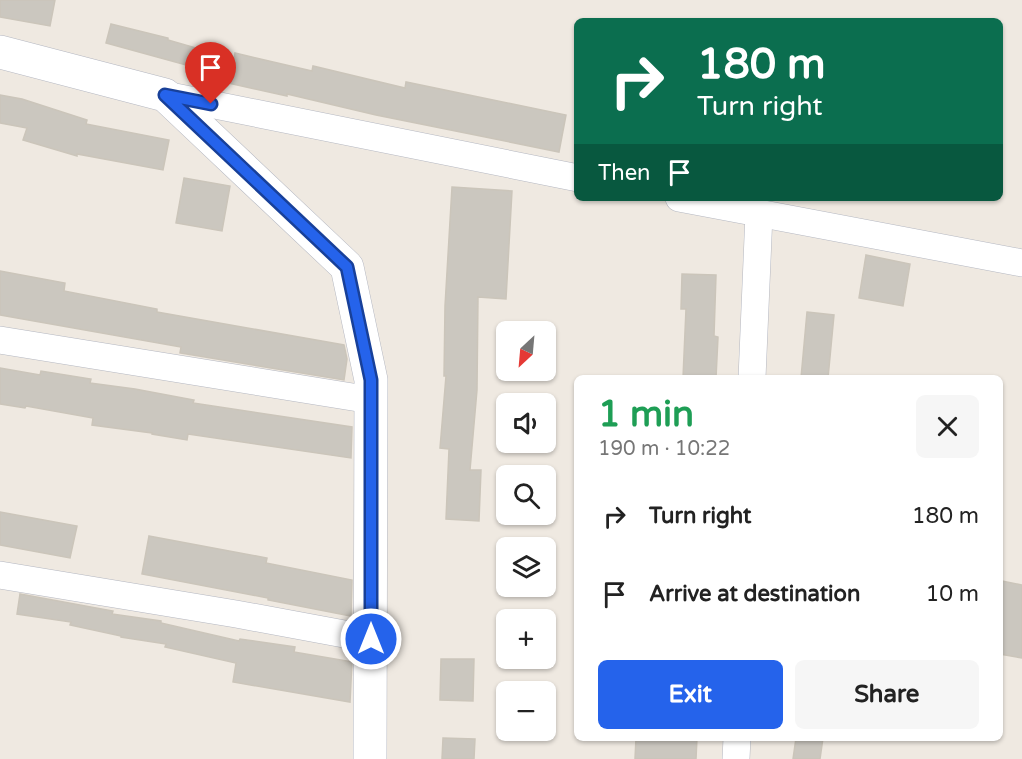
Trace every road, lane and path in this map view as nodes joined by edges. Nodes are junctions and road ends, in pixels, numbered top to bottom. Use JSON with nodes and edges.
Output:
{"nodes":[{"id":1,"x":0,"y":52,"type":"edge"},
{"id":2,"x":165,"y":95,"type":"junction"},
{"id":3,"x":574,"y":177,"type":"edge"},
{"id":4,"x":694,"y":201,"type":"edge"},
{"id":5,"x":759,"y":214,"type":"junction"},
{"id":6,"x":1022,"y":263,"type":"edge"},
{"id":7,"x":0,"y":340,"type":"edge"},
{"id":8,"x":752,"y":375,"type":"edge"},
{"id":9,"x":371,"y":400,"type":"junction"},
{"id":10,"x":0,"y":575,"type":"edge"},
{"id":11,"x":371,"y":639,"type":"junction"},
{"id":12,"x":737,"y":741,"type":"edge"},
{"id":13,"x":370,"y":759,"type":"edge"},
{"id":14,"x":736,"y":759,"type":"edge"}],
"edges":[{"from":1,"to":2,"type":"street"},
{"from":2,"to":3,"type":"street"},
{"from":2,"to":9,"type":"street"},
{"from":4,"to":5,"type":"street"},
{"from":5,"to":6,"type":"street"},
{"from":5,"to":8,"type":"street"},
{"from":7,"to":9,"type":"street"},
{"from":9,"to":11,"type":"street"},
{"from":10,"to":11,"type":"street"},
{"from":11,"to":13,"type":"street"},
{"from":12,"to":14,"type":"street"}]}
